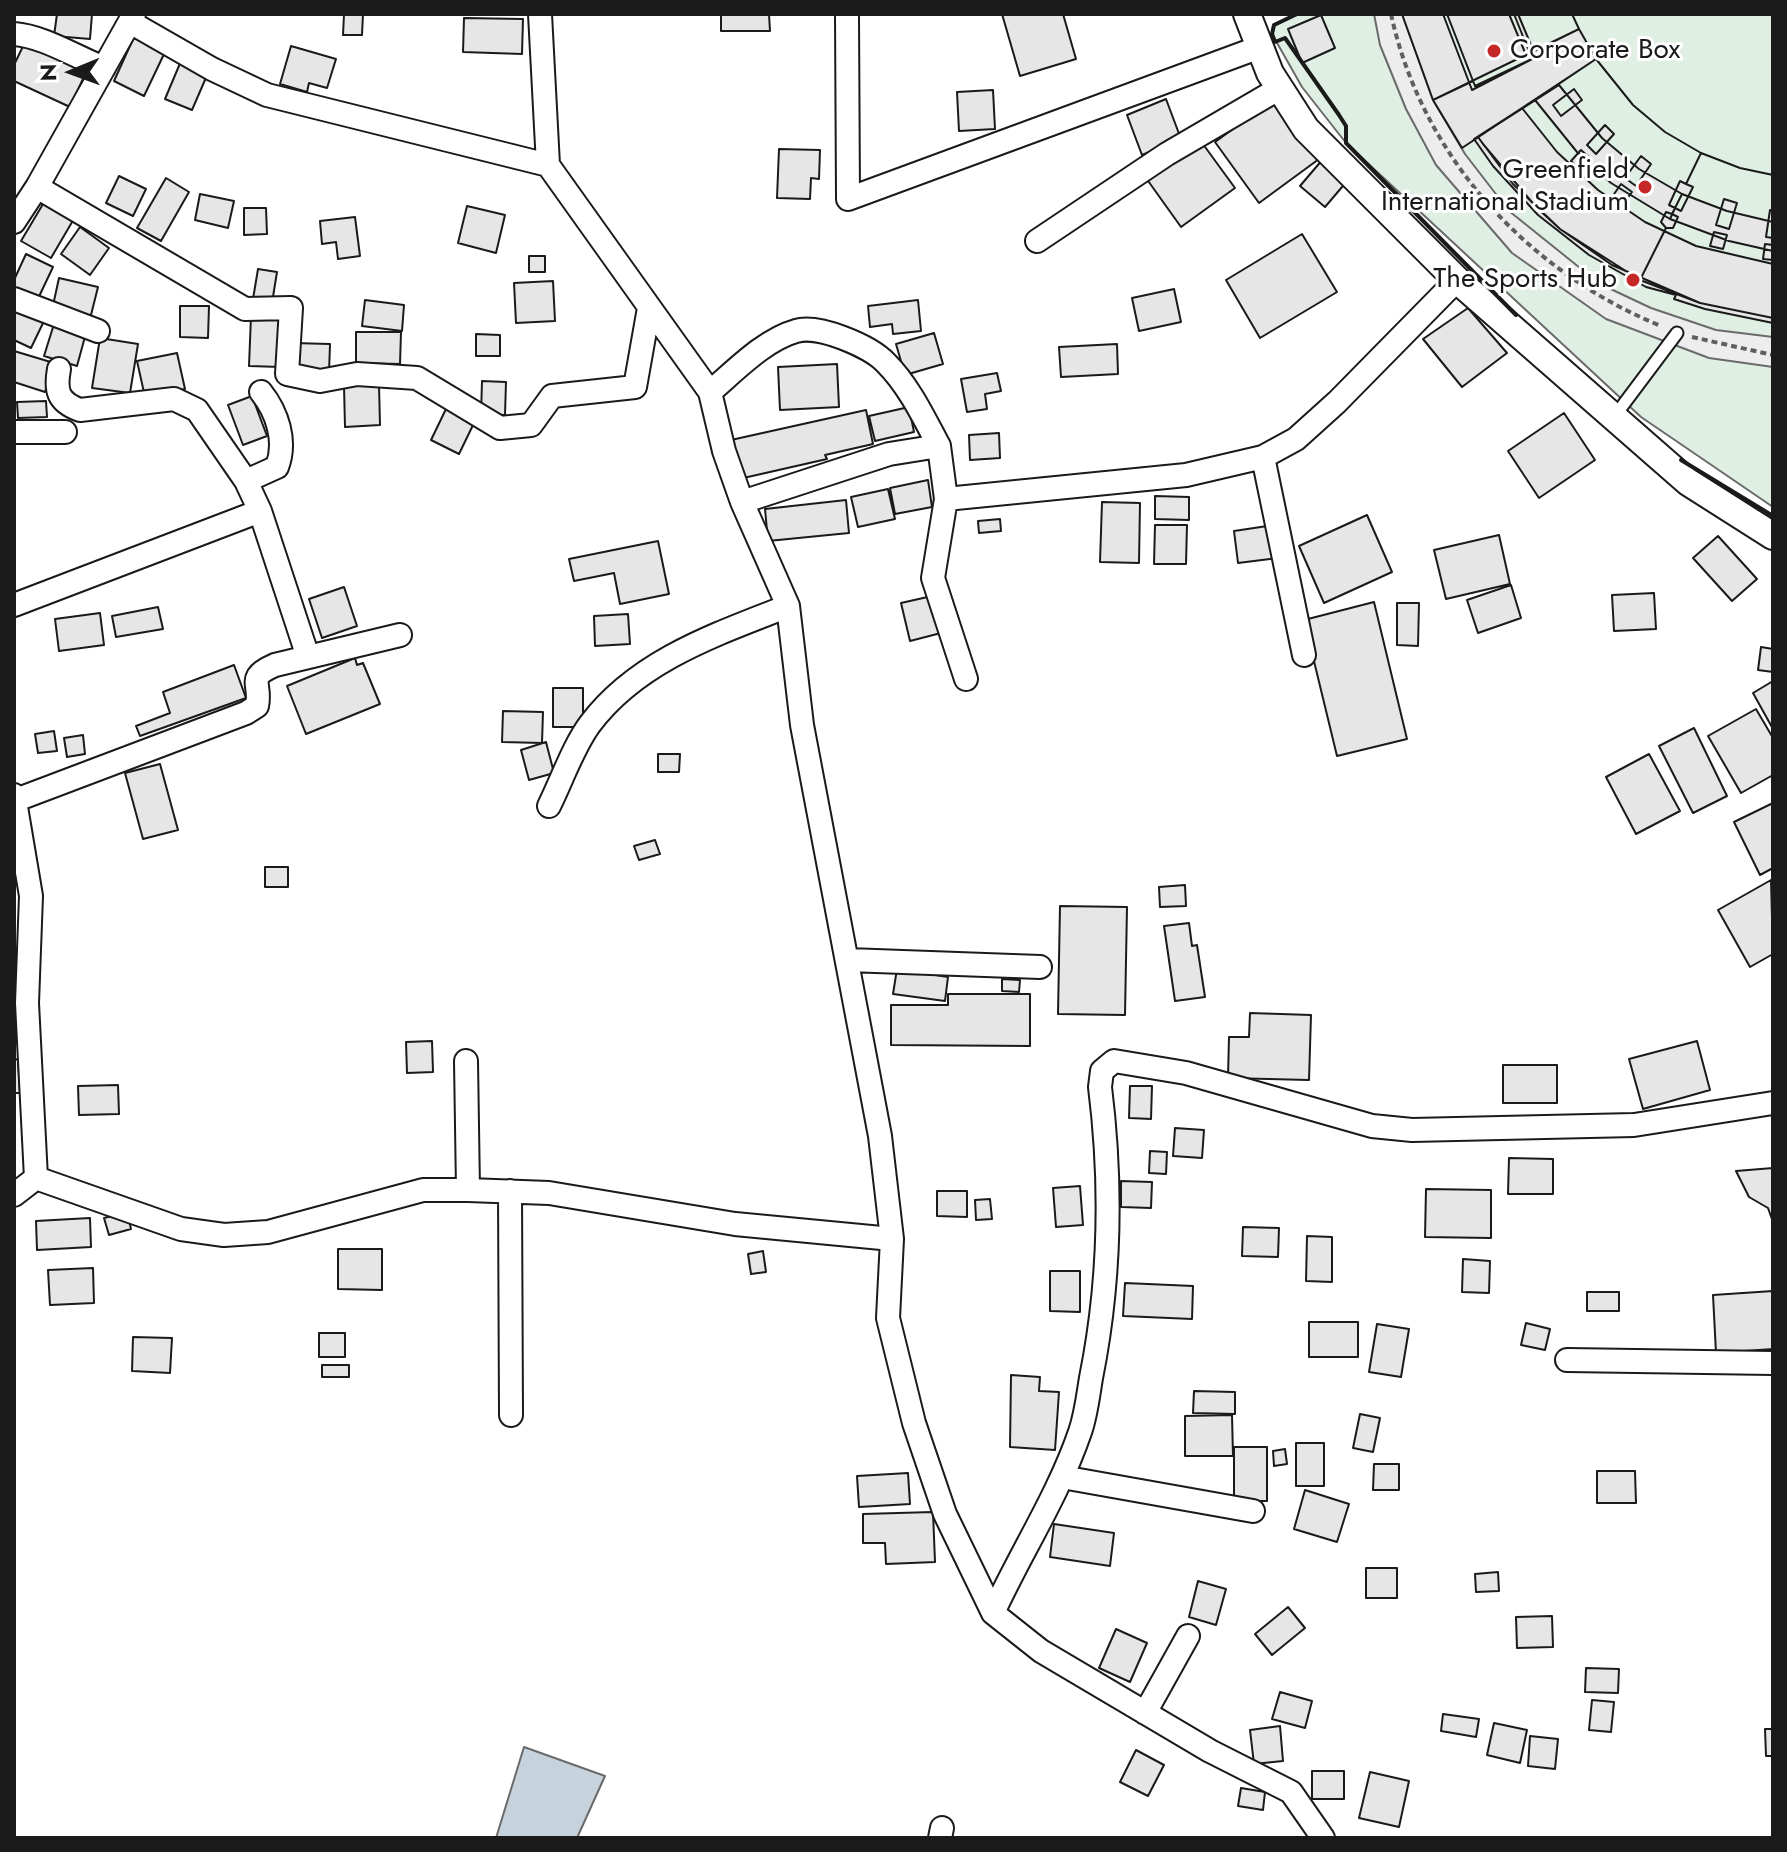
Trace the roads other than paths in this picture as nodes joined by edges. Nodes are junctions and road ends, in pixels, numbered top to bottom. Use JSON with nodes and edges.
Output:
{"nodes":[{"id":1,"x":540,"y":14,"type":"edge"},
{"id":2,"x":847,"y":14,"type":"edge"},
{"id":3,"x":1247,"y":14,"type":"edge"},
{"id":4,"x":132,"y":18,"type":"edge"},
{"id":5,"x":14,"y":34,"type":"edge"},
{"id":6,"x":1260,"y":47,"type":"junction"},
{"id":7,"x":104,"y":68,"type":"junction"},
{"id":8,"x":1280,"y":88,"type":"junction"},
{"id":9,"x":548,"y":165,"type":"junction"},
{"id":10,"x":37,"y":187,"type":"junction"},
{"id":11,"x":14,"y":222,"type":"edge"},
{"id":12,"x":1037,"y":241,"type":"dead end"},
{"id":13,"x":1457,"y":280,"type":"junction"},
{"id":14,"x":14,"y":299,"type":"edge"},
{"id":15,"x":649,"y":308,"type":"junction"},
{"id":16,"x":98,"y":331,"type":"dead end"},
{"id":17,"x":1677,"y":333,"type":"road end"},
{"id":18,"x":59,"y":369,"type":"dead end"},
{"id":19,"x":261,"y":392,"type":"dead end"},
{"id":20,"x":710,"y":392,"type":"junction"},
{"id":21,"x":1614,"y":417,"type":"junction"},
{"id":22,"x":14,"y":432,"type":"edge"},
{"id":23,"x":65,"y":432,"type":"dead end"},
{"id":24,"x":939,"y":446,"type":"junction"},
{"id":25,"x":1263,"y":457,"type":"junction"},
{"id":26,"x":246,"y":481,"type":"junction"},
{"id":27,"x":946,"y":499,"type":"junction"},
{"id":28,"x":742,"y":502,"type":"junction"},
{"id":29,"x":260,"y":511,"type":"junction"},
{"id":30,"x":1773,"y":536,"type":"edge"},
{"id":31,"x":14,"y":605,"type":"edge"},
{"id":32,"x":788,"y":606,"type":"junction"},
{"id":33,"x":400,"y":635,"type":"dead end"},
{"id":34,"x":1304,"y":655,"type":"dead end"},
{"id":35,"x":308,"y":657,"type":"junction"},
{"id":36,"x":966,"y":679,"type":"dead end"},
{"id":37,"x":15,"y":797,"type":"edge"},
{"id":38,"x":549,"y":806,"type":"dead end"},
{"id":39,"x":848,"y":960,"type":"junction"},
{"id":40,"x":1040,"y":967,"type":"dead end"},
{"id":41,"x":466,"y":1061,"type":"dead end"},
{"id":42,"x":1773,"y":1103,"type":"edge"},
{"id":43,"x":25,"y":1175,"type":"edge"},
{"id":44,"x":468,"y":1190,"type":"junction"},
{"id":45,"x":510,"y":1191,"type":"junction"},
{"id":46,"x":14,"y":1195,"type":"edge"},
{"id":47,"x":892,"y":1239,"type":"junction"},
{"id":48,"x":1567,"y":1360,"type":"dead end"},
{"id":49,"x":1773,"y":1363,"type":"edge"},
{"id":50,"x":511,"y":1415,"type":"dead end"},
{"id":51,"x":1062,"y":1477,"type":"junction"},
{"id":52,"x":1253,"y":1511,"type":"dead end"},
{"id":53,"x":993,"y":1613,"type":"junction"},
{"id":54,"x":1188,"y":1636,"type":"dead end"},
{"id":55,"x":1145,"y":1713,"type":"junction"},
{"id":56,"x":1323,"y":1838,"type":"edge"}],
"edges":[{"from":1,"to":9,"type":"street"},
{"from":2,"to":6,"type":"street"},
{"from":3,"to":6,"type":"street"},
{"from":4,"to":7,"type":"street"},
{"from":4,"to":9,"type":"street"},
{"from":5,"to":7,"type":"street"},
{"from":6,"to":8,"type":"street"},
{"from":7,"to":10,"type":"street"},
{"from":8,"to":12,"type":"street"},
{"from":8,"to":13,"type":"street"},
{"from":9,"to":15,"type":"street"},
{"from":10,"to":11,"type":"street"},
{"from":10,"to":15,"type":"street"},
{"from":13,"to":21,"type":"street"},
{"from":13,"to":25,"type":"street"},
{"from":14,"to":16,"type":"street"},
{"from":15,"to":20,"type":"street"},
{"from":17,"to":21,"type":"lane"},
{"from":18,"to":26,"type":"street"},
{"from":19,"to":26,"type":"street"},
{"from":20,"to":24,"type":"street"},
{"from":20,"to":28,"type":"street"},
{"from":21,"to":30,"type":"street"},
{"from":22,"to":23,"type":"street"},
{"from":24,"to":27,"type":"street"},
{"from":24,"to":28,"type":"street"},
{"from":25,"to":27,"type":"street"},
{"from":25,"to":34,"type":"street"},
{"from":26,"to":29,"type":"street"},
{"from":27,"to":36,"type":"street"},
{"from":28,"to":32,"type":"street"},
{"from":29,"to":31,"type":"street"},
{"from":29,"to":35,"type":"street"},
{"from":32,"to":38,"type":"street"},
{"from":32,"to":39,"type":"street"},
{"from":33,"to":35,"type":"street"},
{"from":35,"to":37,"type":"street"},
{"from":37,"to":43,"type":"street"},
{"from":39,"to":40,"type":"street"},
{"from":39,"to":47,"type":"street"},
{"from":41,"to":44,"type":"street"},
{"from":42,"to":51,"type":"street"},
{"from":43,"to":44,"type":"street"},
{"from":43,"to":46,"type":"street"},
{"from":44,"to":45,"type":"street"},
{"from":45,"to":47,"type":"street"},
{"from":45,"to":50,"type":"street"},
{"from":47,"to":53,"type":"street"},
{"from":48,"to":49,"type":"street"},
{"from":51,"to":52,"type":"street"},
{"from":51,"to":53,"type":"street"},
{"from":53,"to":55,"type":"street"},
{"from":54,"to":55,"type":"street"},
{"from":55,"to":56,"type":"street"}]}
